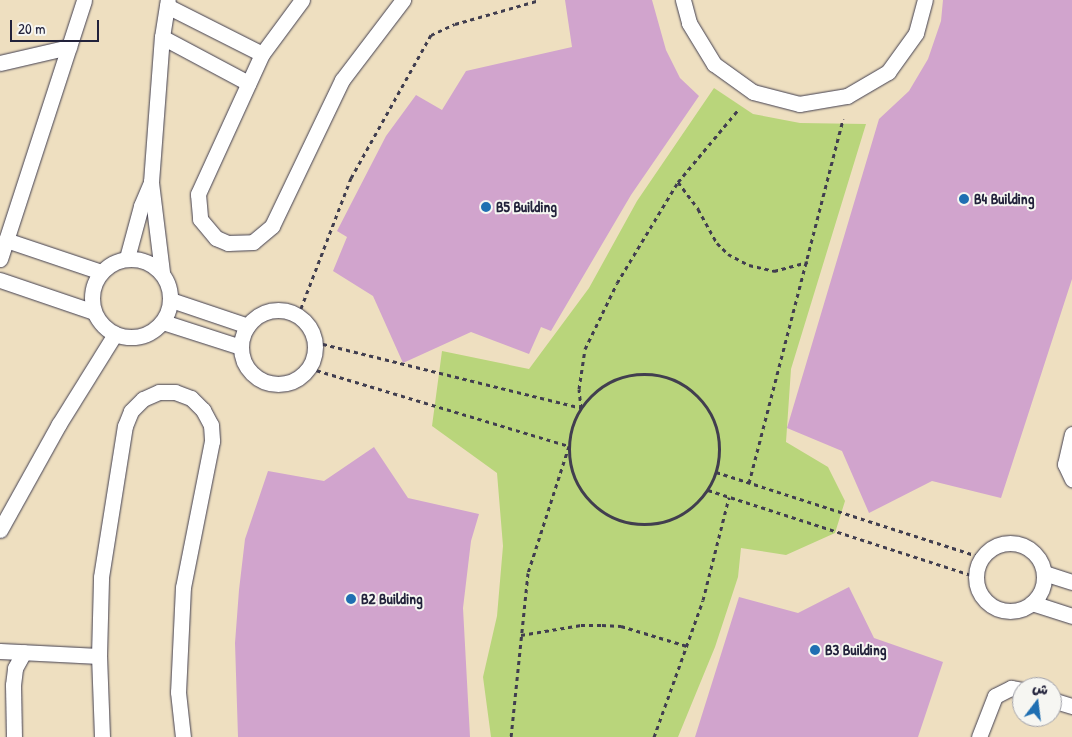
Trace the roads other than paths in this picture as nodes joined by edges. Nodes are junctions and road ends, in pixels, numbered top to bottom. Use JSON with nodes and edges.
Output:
{"nodes":[{"id":1,"x":84,"y":0,"type":"edge"},
{"id":2,"x":302,"y":0,"type":"edge"},
{"id":3,"x":403,"y":0,"type":"edge"},
{"id":4,"x":683,"y":0,"type":"edge"},
{"id":5,"x":925,"y":0,"type":"edge"},
{"id":6,"x":167,"y":3,"type":"edge"},
{"id":7,"x":162,"y":37,"type":"junction"},
{"id":8,"x":69,"y":47,"type":"junction"},
{"id":9,"x":262,"y":54,"type":"junction"},
{"id":10,"x":0,"y":63,"type":"edge"},
{"id":11,"x":248,"y":83,"type":"junction"},
{"id":12,"x":152,"y":182,"type":"junction"},
{"id":13,"x":6,"y":240,"type":"junction"},
{"id":14,"x":127,"y":258,"type":"junction"},
{"id":15,"x":0,"y":259,"type":"edge"},
{"id":16,"x":101,"y":272,"type":"junction"},
{"id":17,"x":162,"y":272,"type":"junction"},
{"id":18,"x":0,"y":280,"type":"edge"},
{"id":19,"x":171,"y":300,"type":"junction"},
{"id":20,"x":94,"y":312,"type":"junction"},
{"id":21,"x":163,"y":322,"type":"junction"},
{"id":22,"x":248,"y":326,"type":"junction"},
{"id":23,"x":115,"y":334,"type":"junction"},
{"id":24,"x":241,"y":347,"type":"junction"},
{"id":25,"x":1072,"y":434,"type":"edge"},
{"id":26,"x":1072,"y":479,"type":"edge"},
{"id":27,"x":0,"y":530,"type":"edge"},
{"id":28,"x":1044,"y":573,"type":"junction"},
{"id":29,"x":1072,"y":582,"type":"edge"},
{"id":30,"x":1032,"y":603,"type":"junction"},
{"id":31,"x":1072,"y":616,"type":"edge"},
{"id":32,"x":0,"y":651,"type":"edge"},
{"id":33,"x":24,"y":652,"type":"junction"},
{"id":34,"x":99,"y":656,"type":"junction"},
{"id":35,"x":1012,"y":688,"type":"edge"},
{"id":36,"x":6,"y":698,"type":"edge"},
{"id":37,"x":14,"y":737,"type":"edge"},
{"id":38,"x":102,"y":737,"type":"edge"},
{"id":39,"x":183,"y":737,"type":"edge"},
{"id":40,"x":979,"y":737,"type":"edge"}],
"edges":[{"from":1,"to":8,"type":"lane"},
{"from":2,"to":9,"type":"lane"},
{"from":3,"to":11,"type":"lane"},
{"from":4,"to":5,"type":"lane"},
{"from":6,"to":7,"type":"lane"},
{"from":6,"to":9,"type":"lane"},
{"from":7,"to":11,"type":"lane"},
{"from":7,"to":12,"type":"lane"},
{"from":8,"to":10,"type":"lane"},
{"from":8,"to":13,"type":"lane"},
{"from":9,"to":11,"type":"lane"},
{"from":12,"to":14,"type":"lane"},
{"from":12,"to":17,"type":"lane"},
{"from":13,"to":15,"type":"lane"},
{"from":13,"to":16,"type":"lane"},
{"from":14,"to":16,"type":"lane"},
{"from":14,"to":17,"type":"lane"},
{"from":16,"to":20,"type":"lane"},
{"from":17,"to":19,"type":"lane"},
{"from":18,"to":20,"type":"lane"},
{"from":19,"to":21,"type":"lane"},
{"from":19,"to":22,"type":"lane"},
{"from":20,"to":23,"type":"lane"},
{"from":21,"to":23,"type":"lane"},
{"from":21,"to":24,"type":"lane"},
{"from":22,"to":24,"type":"lane"},
{"from":22,"to":24,"type":"lane"},
{"from":23,"to":27,"type":"lane"},
{"from":25,"to":26,"type":"lane"},
{"from":28,"to":29,"type":"lane"},
{"from":28,"to":30,"type":"lane"},
{"from":28,"to":30,"type":"lane"},
{"from":30,"to":31,"type":"lane"},
{"from":32,"to":33,"type":"lane"},
{"from":33,"to":34,"type":"lane"},
{"from":33,"to":36,"type":"lane"},
{"from":34,"to":38,"type":"lane"},
{"from":34,"to":39,"type":"lane"},
{"from":35,"to":40,"type":"lane"},
{"from":36,"to":37,"type":"lane"}]}
